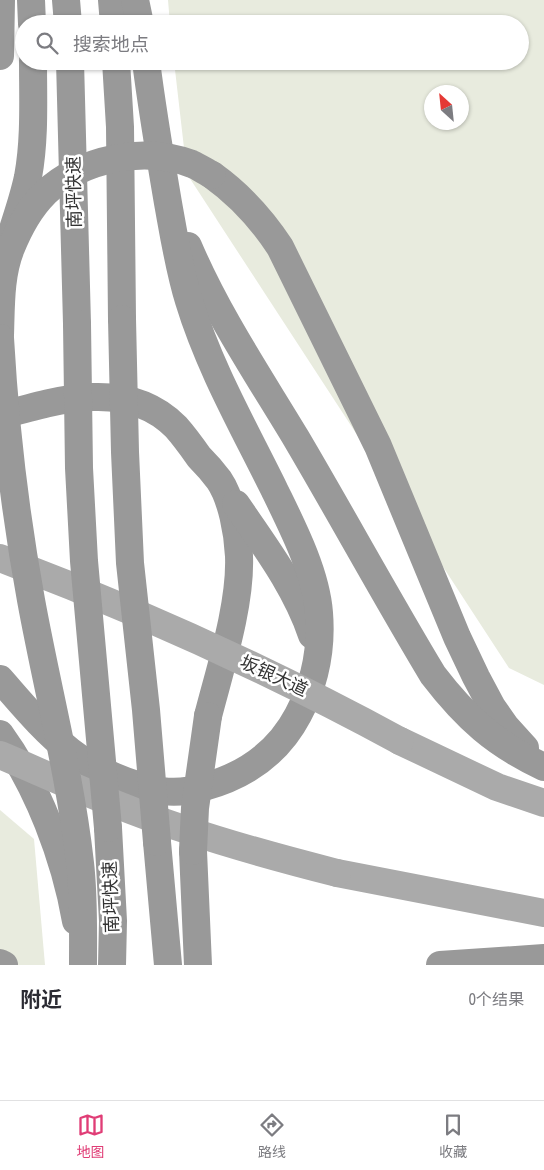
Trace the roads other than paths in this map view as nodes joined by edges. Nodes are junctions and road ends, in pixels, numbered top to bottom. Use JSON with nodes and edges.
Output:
{"nodes":[{"id":1,"x":1,"y":0,"type":"edge"},
{"id":2,"x":31,"y":0,"type":"edge"},
{"id":3,"x":66,"y":0,"type":"edge"},
{"id":4,"x":112,"y":0,"type":"edge"},
{"id":5,"x":135,"y":0,"type":"edge"},
{"id":6,"x":32,"y":15,"type":"edge"},
{"id":7,"x":67,"y":15,"type":"edge"},
{"id":8,"x":113,"y":15,"type":"edge"},
{"id":9,"x":138,"y":15,"type":"edge"},
{"id":10,"x":0,"y":56,"type":"edge"},
{"id":11,"x":33,"y":70,"type":"edge"},
{"id":12,"x":70,"y":70,"type":"edge"},
{"id":13,"x":117,"y":70,"type":"edge"},
{"id":14,"x":147,"y":70,"type":"edge"},
{"id":15,"x":166,"y":193,"type":"junction"},
{"id":16,"x":0,"y":266,"type":"edge"},
{"id":17,"x":0,"y":336,"type":"edge"},
{"id":18,"x":0,"y":416,"type":"edge"},
{"id":19,"x":220,"y":482,"type":"junction"},
{"id":20,"x":0,"y":558,"type":"edge"},
{"id":21,"x":319,"y":655,"type":"junction"},
{"id":22,"x":0,"y":679,"type":"edge"},
{"id":23,"x":0,"y":734,"type":"edge"},
{"id":24,"x":0,"y":755,"type":"edge"},
{"id":25,"x":544,"y":767,"type":"edge"},
{"id":26,"x":544,"y":803,"type":"edge"},
{"id":27,"x":544,"y":913,"type":"edge"},
{"id":28,"x":544,"y":958,"type":"edge"},
{"id":29,"x":0,"y":963,"type":"edge"},
{"id":30,"x":4,"y":965,"type":"edge"},
{"id":31,"x":82,"y":965,"type":"edge"},
{"id":32,"x":112,"y":965,"type":"edge"},
{"id":33,"x":168,"y":965,"type":"edge"},
{"id":34,"x":198,"y":965,"type":"edge"},
{"id":35,"x":440,"y":965,"type":"edge"},
{"id":36,"x":518,"y":965,"type":"edge"}],
"edges":[{"from":1,"to":10,"type":"highway"},
{"from":2,"to":6,"type":"highway"},
{"from":3,"to":7,"type":"highway"},
{"from":4,"to":8,"type":"highway"},
{"from":5,"to":9,"type":"highway"},
{"from":11,"to":16,"type":"highway"},
{"from":12,"to":32,"type":"highway","name":"南坪快速","bridge":true},
{"from":13,"to":33,"type":"highway","bridge":true},
{"from":14,"to":15,"type":"highway"},
{"from":15,"to":21,"type":"highway"},
{"from":15,"to":25,"type":"highway"},
{"from":17,"to":25,"type":"highway","bridge":true},
{"from":17,"to":31,"type":"highway","bridge":true},
{"from":18,"to":19,"type":"highway"},
{"from":19,"to":21,"type":"highway"},
{"from":19,"to":34,"type":"highway","bridge":true},
{"from":20,"to":26,"type":"main road","name":"坂银大道","bridge":true},
{"from":21,"to":22,"type":"highway"},
{"from":23,"to":31,"type":"highway"},
{"from":24,"to":27,"type":"main road","bridge":true},
{"from":28,"to":35,"type":"highway"},
{"from":28,"to":36,"type":"highway"},
{"from":29,"to":30,"type":"highway"}]}
